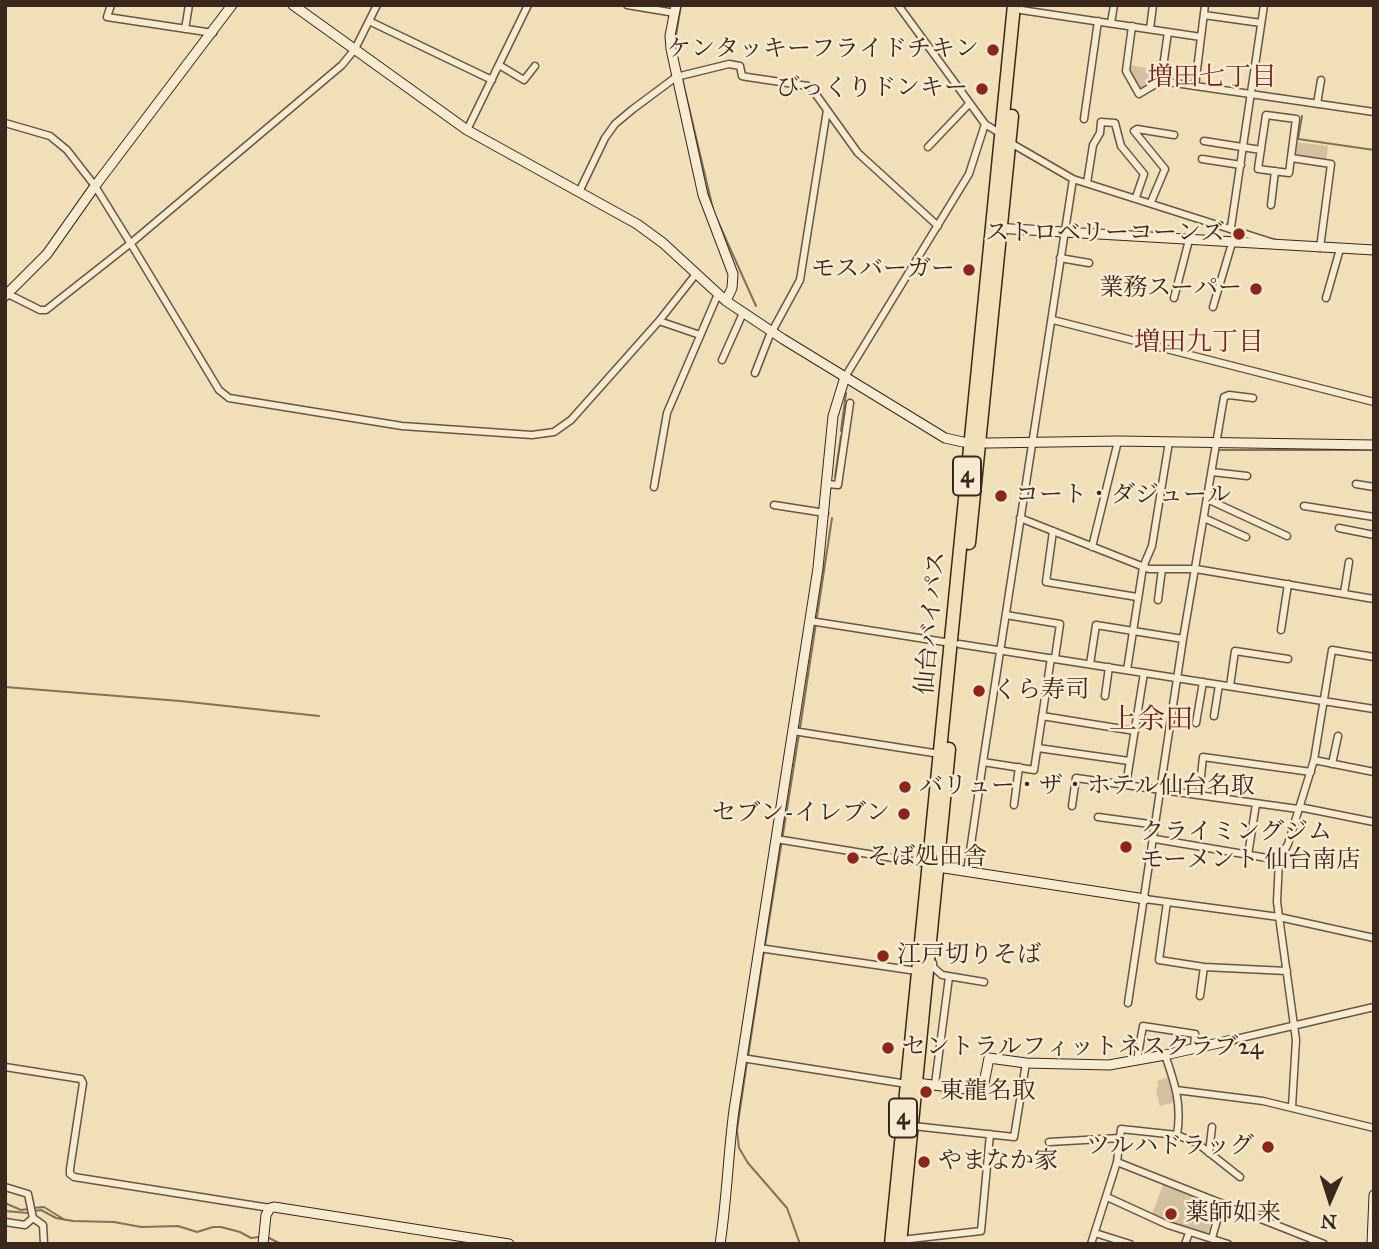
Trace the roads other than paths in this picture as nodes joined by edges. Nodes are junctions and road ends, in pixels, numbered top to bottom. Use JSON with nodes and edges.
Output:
{"nodes":[{"id":1,"x":111,"y":5,"type":"edge"},
{"id":2,"x":189,"y":5,"type":"edge"},
{"id":3,"x":232,"y":5,"type":"edge"},
{"id":4,"x":293,"y":5,"type":"edge"},
{"id":5,"x":377,"y":5,"type":"edge"},
{"id":6,"x":528,"y":5,"type":"edge"},
{"id":7,"x":626,"y":5,"type":"edge"},
{"id":8,"x":898,"y":5,"type":"edge"},
{"id":9,"x":1114,"y":5,"type":"edge"},
{"id":10,"x":1153,"y":5,"type":"edge"},
{"id":11,"x":1264,"y":5,"type":"edge"},
{"id":12,"x":1202,"y":6,"type":"edge"},
{"id":13,"x":1019,"y":7,"type":"edge"},
{"id":14,"x":676,"y":9,"type":"edge"},
{"id":15,"x":1204,"y":15,"type":"junction"},
{"id":16,"x":369,"y":21,"type":"junction"},
{"id":17,"x":1098,"y":21,"type":"junction"},
{"id":18,"x":1111,"y":23,"type":"junction"},
{"id":19,"x":1261,"y":23,"type":"junction"},
{"id":20,"x":1132,"y":26,"type":"junction"},
{"id":21,"x":185,"y":29,"type":"junction"},
{"id":22,"x":1150,"y":29,"type":"junction"},
{"id":23,"x":1168,"y":32,"type":"junction"},
{"id":24,"x":213,"y":33,"type":"junction"},
{"id":25,"x":1201,"y":37,"type":"junction"},
{"id":26,"x":355,"y":50,"type":"junction"},
{"id":27,"x":499,"y":65,"type":"junction"},
{"id":28,"x":535,"y":66,"type":"dead end"},
{"id":29,"x":680,"y":75,"type":"junction"},
{"id":30,"x":492,"y":80,"type":"junction"},
{"id":31,"x":1321,"y":80,"type":"dead end"},
{"id":32,"x":1161,"y":81,"type":"junction"},
{"id":33,"x":1195,"y":86,"type":"junction"},
{"id":34,"x":1250,"y":94,"type":"junction"},
{"id":35,"x":969,"y":104,"type":"junction"},
{"id":36,"x":1317,"y":104,"type":"junction"},
{"id":37,"x":827,"y":110,"type":"junction"},
{"id":38,"x":1374,"y":112,"type":"edge"},
{"id":39,"x":1084,"y":119,"type":"dead end"},
{"id":40,"x":5,"y":123,"type":"edge"},
{"id":41,"x":985,"y":124,"type":"junction"},
{"id":42,"x":467,"y":130,"type":"junction"},
{"id":43,"x":1174,"y":135,"type":"dead end"},
{"id":44,"x":1005,"y":138,"type":"junction"},
{"id":45,"x":1204,"y":141,"type":"dead end"},
{"id":46,"x":928,"y":147,"type":"dead end"},
{"id":47,"x":1243,"y":147,"type":"junction"},
{"id":48,"x":1261,"y":150,"type":"junction"},
{"id":49,"x":1291,"y":158,"type":"junction"},
{"id":50,"x":1202,"y":159,"type":"dead end"},
{"id":51,"x":1241,"y":165,"type":"junction"},
{"id":52,"x":1275,"y":171,"type":"junction"},
{"id":53,"x":1073,"y":179,"type":"junction"},
{"id":54,"x":1087,"y":183,"type":"junction"},
{"id":55,"x":95,"y":186,"type":"junction"},
{"id":56,"x":579,"y":192,"type":"junction"},
{"id":57,"x":1136,"y":197,"type":"junction"},
{"id":58,"x":1151,"y":202,"type":"junction"},
{"id":59,"x":1270,"y":205,"type":"dead end"},
{"id":60,"x":939,"y":226,"type":"junction"},
{"id":61,"x":1231,"y":227,"type":"junction"},
{"id":62,"x":997,"y":228,"type":"junction"},
{"id":63,"x":1064,"y":232,"type":"junction"},
{"id":64,"x":1189,"y":240,"type":"junction"},
{"id":65,"x":131,"y":243,"type":"junction"},
{"id":66,"x":1232,"y":243,"type":"junction"},
{"id":67,"x":1283,"y":246,"type":"junction"},
{"id":68,"x":1320,"y":248,"type":"junction"},
{"id":69,"x":1340,"y":249,"type":"junction"},
{"id":70,"x":1374,"y":250,"type":"edge"},
{"id":71,"x":1060,"y":258,"type":"junction"},
{"id":72,"x":1089,"y":263,"type":"dead end"},
{"id":73,"x":696,"y":274,"type":"junction"},
{"id":74,"x":7,"y":294,"type":"edge"},
{"id":75,"x":718,"y":294,"type":"junction"},
{"id":76,"x":1174,"y":298,"type":"dead end"},
{"id":77,"x":1326,"y":298,"type":"dead end"},
{"id":78,"x":726,"y":301,"type":"junction"},
{"id":79,"x":1213,"y":307,"type":"dead end"},
{"id":80,"x":743,"y":313,"type":"junction"},
{"id":81,"x":1053,"y":320,"type":"junction"},
{"id":82,"x":659,"y":321,"type":"junction"},
{"id":83,"x":773,"y":332,"type":"junction"},
{"id":84,"x":700,"y":335,"type":"junction"},
{"id":85,"x":722,"y":360,"type":"dead end"},
{"id":86,"x":755,"y":373,"type":"dead end"},
{"id":87,"x":845,"y":377,"type":"junction"},
{"id":88,"x":1253,"y":398,"type":"dead end"},
{"id":89,"x":1374,"y":402,"type":"edge"},
{"id":90,"x":850,"y":403,"type":"dead end"},
{"id":91,"x":1118,"y":441,"type":"junction"},
{"id":92,"x":1169,"y":442,"type":"junction"},
{"id":93,"x":974,"y":443,"type":"junction"},
{"id":94,"x":1032,"y":443,"type":"junction"},
{"id":95,"x":1217,"y":443,"type":"junction"},
{"id":96,"x":1374,"y":445,"type":"edge"},
{"id":97,"x":1212,"y":472,"type":"junction"},
{"id":98,"x":1247,"y":476,"type":"dead end"},
{"id":99,"x":827,"y":484,"type":"junction"},
{"id":100,"x":1356,"y":484,"type":"dead end"},
{"id":101,"x":654,"y":487,"type":"dead end"},
{"id":102,"x":1374,"y":487,"type":"edge"},
{"id":103,"x":1207,"y":499,"type":"junction"},
{"id":104,"x":774,"y":505,"type":"dead end"},
{"id":105,"x":1304,"y":506,"type":"dead end"},
{"id":106,"x":825,"y":513,"type":"junction"},
{"id":107,"x":1374,"y":517,"type":"edge"},
{"id":108,"x":1020,"y":518,"type":"junction"},
{"id":109,"x":1204,"y":518,"type":"junction"},
{"id":110,"x":1339,"y":528,"type":"dead end"},
{"id":111,"x":1053,"y":531,"type":"junction"},
{"id":112,"x":1374,"y":535,"type":"edge"},
{"id":113,"x":1287,"y":536,"type":"dead end"},
{"id":114,"x":1246,"y":537,"type":"dead end"},
{"id":115,"x":1092,"y":547,"type":"junction"},
{"id":116,"x":1349,"y":562,"type":"dead end"},
{"id":117,"x":1143,"y":567,"type":"junction"},
{"id":118,"x":1162,"y":569,"type":"junction"},
{"id":119,"x":1196,"y":569,"type":"junction"},
{"id":120,"x":1288,"y":584,"type":"junction"},
{"id":121,"x":1344,"y":593,"type":"junction"},
{"id":122,"x":1137,"y":597,"type":"junction"},
{"id":123,"x":1374,"y":599,"type":"edge"},
{"id":124,"x":1158,"y":600,"type":"dead end"},
{"id":125,"x":1006,"y":615,"type":"junction"},
{"id":126,"x":814,"y":622,"type":"junction"},
{"id":127,"x":1281,"y":630,"type":"dead end"},
{"id":128,"x":1132,"y":631,"type":"junction"},
{"id":129,"x":1183,"y":639,"type":"junction"},
{"id":130,"x":955,"y":643,"type":"junction"},
{"id":131,"x":1000,"y":650,"type":"junction"},
{"id":132,"x":1374,"y":657,"type":"edge"},
{"id":133,"x":1053,"y":658,"type":"junction"},
{"id":134,"x":1288,"y":659,"type":"dead end"},
{"id":135,"x":1090,"y":664,"type":"junction"},
{"id":136,"x":1109,"y":667,"type":"junction"},
{"id":137,"x":1127,"y":670,"type":"junction"},
{"id":138,"x":1144,"y":673,"type":"junction"},
{"id":139,"x":1178,"y":678,"type":"junction"},
{"id":140,"x":1203,"y":682,"type":"junction"},
{"id":141,"x":1219,"y":685,"type":"junction"},
{"id":142,"x":1230,"y":686,"type":"junction"},
{"id":143,"x":1105,"y":696,"type":"dead end"},
{"id":144,"x":1324,"y":701,"type":"junction"},
{"id":145,"x":1374,"y":709,"type":"edge"},
{"id":146,"x":1042,"y":716,"type":"junction"},
{"id":147,"x":1214,"y":716,"type":"dead end"},
{"id":148,"x":1196,"y":723,"type":"dead end"},
{"id":149,"x":1135,"y":731,"type":"junction"},
{"id":150,"x":797,"y":732,"type":"junction"},
{"id":151,"x":1338,"y":736,"type":"dead end"},
{"id":152,"x":1038,"y":748,"type":"junction"},
{"id":153,"x":940,"y":754,"type":"junction"},
{"id":154,"x":1314,"y":760,"type":"junction"},
{"id":155,"x":1129,"y":761,"type":"junction"},
{"id":156,"x":983,"y":762,"type":"junction"},
{"id":157,"x":1332,"y":764,"type":"junction"},
{"id":158,"x":1019,"y":767,"type":"junction"},
{"id":159,"x":1311,"y":772,"type":"junction"},
{"id":160,"x":1374,"y":772,"type":"edge"},
{"id":161,"x":1126,"y":785,"type":"junction"},
{"id":162,"x":1162,"y":789,"type":"junction"},
{"id":163,"x":1199,"y":794,"type":"junction"},
{"id":164,"x":1256,"y":804,"type":"junction"},
{"id":165,"x":1014,"y":805,"type":"dead end"},
{"id":166,"x":1072,"y":806,"type":"dead end"},
{"id":167,"x":1299,"y":808,"type":"junction"},
{"id":168,"x":1098,"y":817,"type":"dead end"},
{"id":169,"x":1374,"y":822,"type":"edge"},
{"id":170,"x":1157,"y":825,"type":"junction"},
{"id":171,"x":1155,"y":839,"type":"junction"},
{"id":172,"x":780,"y":840,"type":"junction"},
{"id":173,"x":1248,"y":855,"type":"junction"},
{"id":174,"x":1279,"y":860,"type":"junction"},
{"id":175,"x":933,"y":865,"type":"junction"},
{"id":176,"x":967,"y":872,"type":"junction"},
{"id":177,"x":935,"y":894,"type":"junction"},
{"id":178,"x":1145,"y":899,"type":"junction"},
{"id":179,"x":1167,"y":902,"type":"junction"},
{"id":180,"x":1279,"y":917,"type":"junction"},
{"id":181,"x":1374,"y":938,"type":"edge"},
{"id":182,"x":763,"y":948,"type":"junction"},
{"id":183,"x":1204,"y":967,"type":"junction"},
{"id":184,"x":917,"y":971,"type":"junction"},
{"id":185,"x":1287,"y":971,"type":"junction"},
{"id":186,"x":949,"y":977,"type":"junction"},
{"id":187,"x":984,"y":982,"type":"dead end"},
{"id":188,"x":1200,"y":996,"type":"dead end"},
{"id":189,"x":1128,"y":1003,"type":"dead end"},
{"id":190,"x":1374,"y":1007,"type":"edge"},
{"id":191,"x":1294,"y":1026,"type":"junction"},
{"id":192,"x":1232,"y":1040,"type":"joint"},
{"id":193,"x":1194,"y":1049,"type":"junction"},
{"id":194,"x":1165,"y":1055,"type":"junction"},
{"id":195,"x":746,"y":1059,"type":"junction"},
{"id":196,"x":1138,"y":1060,"type":"junction"},
{"id":197,"x":1026,"y":1063,"type":"junction"},
{"id":198,"x":5,"y":1067,"type":"edge"},
{"id":199,"x":911,"y":1083,"type":"junction"},
{"id":200,"x":934,"y":1084,"type":"junction"},
{"id":201,"x":1176,"y":1090,"type":"junction"},
{"id":202,"x":1292,"y":1107,"type":"junction"},
{"id":203,"x":913,"y":1126,"type":"junction"},
{"id":204,"x":1212,"y":1127,"type":"dead end"},
{"id":205,"x":1374,"y":1128,"type":"edge"},
{"id":206,"x":990,"y":1134,"type":"junction"},
{"id":207,"x":1177,"y":1135,"type":"junction"},
{"id":208,"x":1120,"y":1138,"type":"junction"},
{"id":209,"x":1049,"y":1142,"type":"dead end"},
{"id":210,"x":1209,"y":1153,"type":"junction"},
{"id":211,"x":1117,"y":1161,"type":"junction"},
{"id":212,"x":1240,"y":1177,"type":"dead end"},
{"id":213,"x":5,"y":1187,"type":"edge"},
{"id":214,"x":1374,"y":1195,"type":"edge"},
{"id":215,"x":1107,"y":1198,"type":"junction"},
{"id":216,"x":1222,"y":1203,"type":"junction"},
{"id":217,"x":270,"y":1208,"type":"junction"},
{"id":218,"x":33,"y":1217,"type":"junction"},
{"id":219,"x":5,"y":1222,"type":"edge"},
{"id":220,"x":1094,"y":1233,"type":"junction"},
{"id":221,"x":1189,"y":1233,"type":"junction"},
{"id":222,"x":1212,"y":1238,"type":"junction"},
{"id":223,"x":898,"y":1243,"type":"edge"},
{"id":224,"x":44,"y":1244,"type":"edge"},
{"id":225,"x":263,"y":1244,"type":"edge"},
{"id":226,"x":509,"y":1244,"type":"edge"},
{"id":227,"x":720,"y":1244,"type":"edge"},
{"id":228,"x":1091,"y":1244,"type":"edge"},
{"id":229,"x":1130,"y":1244,"type":"edge"},
{"id":230,"x":1185,"y":1244,"type":"edge"},
{"id":231,"x":1228,"y":1244,"type":"edge"},
{"id":232,"x":1325,"y":1244,"type":"edge"},
{"id":233,"x":1372,"y":1244,"type":"edge"}],
"edges":[{"from":1,"to":21,"type":"street"},
{"from":2,"to":21,"type":"street"},
{"from":3,"to":24,"type":"street"},
{"from":4,"to":26,"type":"street"},
{"from":5,"to":16,"type":"street"},
{"from":6,"to":27,"type":"street"},
{"from":7,"to":14,"type":"street"},
{"from":8,"to":35,"type":"street"},
{"from":9,"to":18,"type":"street"},
{"from":10,"to":22,"type":"street"},
{"from":11,"to":19,"type":"street"},
{"from":12,"to":15,"type":"street"},
{"from":13,"to":17,"type":"street"},
{"from":13,"to":44,"type":"highway","name":"仙台バイパス","number":"4"},
{"from":14,"to":29,"type":"street"},
{"from":15,"to":19,"type":"street"},
{"from":15,"to":25,"type":"street"},
{"from":16,"to":26,"type":"street"},
{"from":16,"to":30,"type":"street"},
{"from":17,"to":18,"type":"street"},
{"from":17,"to":39,"type":"street"},
{"from":18,"to":20,"type":"street"},
{"from":19,"to":34,"type":"street"},
{"from":20,"to":22,"type":"street"},
{"from":20,"to":32,"type":"street"},
{"from":21,"to":24,"type":"street"},
{"from":22,"to":23,"type":"street"},
{"from":23,"to":25,"type":"street"},
{"from":23,"to":32,"type":"street"},
{"from":24,"to":55,"type":"street"},
{"from":25,"to":33,"type":"street"},
{"from":26,"to":42,"type":"street"},
{"from":26,"to":65,"type":"street"},
{"from":27,"to":28,"type":"street"},
{"from":27,"to":30,"type":"street"},
{"from":29,"to":37,"type":"street"},
{"from":29,"to":56,"type":"street"},
{"from":29,"to":78,"type":"street"},
{"from":30,"to":42,"type":"street"},
{"from":31,"to":36,"type":"street"},
{"from":32,"to":33,"type":"street"},
{"from":33,"to":34,"type":"street"},
{"from":34,"to":36,"type":"street"},
{"from":34,"to":47,"type":"street"},
{"from":35,"to":41,"type":"street"},
{"from":35,"to":46,"type":"street"},
{"from":36,"to":38,"type":"street"},
{"from":37,"to":60,"type":"street"},
{"from":37,"to":83,"type":"street"},
{"from":40,"to":55,"type":"street"},
{"from":41,"to":44,"type":"street"},
{"from":41,"to":60,"type":"street"},
{"from":42,"to":56,"type":"street"},
{"from":43,"to":58,"type":"street"},
{"from":44,"to":53,"type":"street"},
{"from":44,"to":62,"type":"highway","name":"仙台バイパス","number":"4"},
{"from":45,"to":47,"type":"street"},
{"from":47,"to":48,"type":"street"},
{"from":47,"to":51,"type":"street"},
{"from":48,"to":49,"type":"street"},
{"from":48,"to":52,"type":"street"},
{"from":49,"to":52,"type":"street"},
{"from":49,"to":68,"type":"street"},
{"from":50,"to":51,"type":"street"},
{"from":51,"to":61,"type":"street"},
{"from":52,"to":59,"type":"street"},
{"from":53,"to":54,"type":"street"},
{"from":53,"to":63,"type":"street"},
{"from":54,"to":57,"type":"street"},
{"from":54,"to":57,"type":"street"},
{"from":55,"to":65,"type":"street"},
{"from":55,"to":74,"type":"street"},
{"from":56,"to":73,"type":"street"},
{"from":57,"to":58,"type":"street"},
{"from":58,"to":61,"type":"street"},
{"from":60,"to":87,"type":"street"},
{"from":61,"to":67,"type":"street"},
{"from":62,"to":63,"type":"street"},
{"from":62,"to":93,"type":"highway","name":"仙台バイパス","number":"4"},
{"from":63,"to":64,"type":"street"},
{"from":63,"to":71,"type":"street"},
{"from":64,"to":66,"type":"street"},
{"from":64,"to":76,"type":"street"},
{"from":65,"to":74,"type":"street"},
{"from":65,"to":82,"type":"street"},
{"from":66,"to":67,"type":"street"},
{"from":66,"to":79,"type":"street"},
{"from":67,"to":68,"type":"street"},
{"from":68,"to":69,"type":"street"},
{"from":69,"to":70,"type":"street"},
{"from":69,"to":77,"type":"street"},
{"from":71,"to":72,"type":"street"},
{"from":71,"to":81,"type":"street"},
{"from":73,"to":75,"type":"street"},
{"from":73,"to":82,"type":"street"},
{"from":75,"to":78,"type":"street"},
{"from":75,"to":84,"type":"street"},
{"from":78,"to":80,"type":"street"},
{"from":80,"to":83,"type":"street"},
{"from":80,"to":85,"type":"street"},
{"from":81,"to":89,"type":"street"},
{"from":81,"to":94,"type":"street"},
{"from":82,"to":84,"type":"street"},
{"from":83,"to":86,"type":"street"},
{"from":83,"to":87,"type":"street"},
{"from":84,"to":101,"type":"street"},
{"from":87,"to":93,"type":"street"},
{"from":87,"to":99,"type":"street"},
{"from":88,"to":95,"type":"street"},
{"from":90,"to":99,"type":"street"},
{"from":91,"to":92,"type":"street"},
{"from":91,"to":94,"type":"street"},
{"from":91,"to":115,"type":"street"},
{"from":92,"to":95,"type":"street"},
{"from":92,"to":117,"type":"street"},
{"from":93,"to":94,"type":"street"},
{"from":93,"to":130,"type":"highway","name":"仙台バイパス","number":"4"},
{"from":94,"to":108,"type":"street"},
{"from":95,"to":96,"type":"street"},
{"from":95,"to":97,"type":"street"},
{"from":97,"to":98,"type":"street"},
{"from":97,"to":103,"type":"street"},
{"from":99,"to":106,"type":"street"},
{"from":100,"to":102,"type":"street"},
{"from":103,"to":109,"type":"street"},
{"from":103,"to":113,"type":"street"},
{"from":104,"to":106,"type":"street"},
{"from":105,"to":107,"type":"street"},
{"from":106,"to":126,"type":"street"},
{"from":108,"to":111,"type":"street"},
{"from":108,"to":125,"type":"street"},
{"from":109,"to":114,"type":"street"},
{"from":109,"to":119,"type":"street"},
{"from":110,"to":112,"type":"street"},
{"from":111,"to":115,"type":"street"},
{"from":111,"to":122,"type":"street"},
{"from":115,"to":117,"type":"street"},
{"from":116,"to":121,"type":"street"},
{"from":117,"to":118,"type":"street"},
{"from":117,"to":122,"type":"street"},
{"from":118,"to":119,"type":"street"},
{"from":118,"to":124,"type":"street"},
{"from":119,"to":120,"type":"street"},
{"from":119,"to":129,"type":"street"},
{"from":120,"to":121,"type":"street"},
{"from":120,"to":127,"type":"street"},
{"from":121,"to":123,"type":"street"},
{"from":122,"to":128,"type":"street"},
{"from":125,"to":131,"type":"street"},
{"from":125,"to":133,"type":"street"},
{"from":126,"to":130,"type":"street"},
{"from":126,"to":150,"type":"street"},
{"from":128,"to":129,"type":"street"},
{"from":128,"to":135,"type":"street"},
{"from":128,"to":137,"type":"street"},
{"from":129,"to":139,"type":"street"},
{"from":130,"to":131,"type":"street"},
{"from":130,"to":153,"type":"highway","name":"仙台バイパス","number":"4"},
{"from":130,"to":175,"type":"highway","name":"仙台バイパス","number":"4"},
{"from":131,"to":133,"type":"street"},
{"from":131,"to":156,"type":"street"},
{"from":132,"to":144,"type":"street"},
{"from":133,"to":135,"type":"street"},
{"from":133,"to":146,"type":"street"},
{"from":134,"to":142,"type":"street"},
{"from":135,"to":136,"type":"street"},
{"from":136,"to":137,"type":"street"},
{"from":136,"to":143,"type":"street"},
{"from":137,"to":138,"type":"street"},
{"from":138,"to":139,"type":"street"},
{"from":138,"to":149,"type":"street"},
{"from":139,"to":140,"type":"street"},
{"from":139,"to":162,"type":"street"},
{"from":140,"to":141,"type":"street"},
{"from":140,"to":148,"type":"street"},
{"from":141,"to":142,"type":"street"},
{"from":141,"to":147,"type":"street"},
{"from":142,"to":144,"type":"street"},
{"from":144,"to":145,"type":"street"},
{"from":144,"to":154,"type":"street"},
{"from":146,"to":149,"type":"street"},
{"from":146,"to":152,"type":"street"},
{"from":149,"to":155,"type":"street"},
{"from":150,"to":153,"type":"street"},
{"from":150,"to":172,"type":"street"},
{"from":151,"to":157,"type":"street"},
{"from":152,"to":155,"type":"street"},
{"from":152,"to":158,"type":"street"},
{"from":153,"to":175,"type":"highway","name":"仙台バイパス","number":"4"},
{"from":154,"to":157,"type":"street"},
{"from":154,"to":159,"type":"street"},
{"from":155,"to":161,"type":"street"},
{"from":156,"to":158,"type":"street"},
{"from":156,"to":176,"type":"street"},
{"from":157,"to":160,"type":"street"},
{"from":158,"to":165,"type":"street"},
{"from":159,"to":163,"type":"street"},
{"from":159,"to":167,"type":"street"},
{"from":161,"to":162,"type":"street"},
{"from":161,"to":166,"type":"street"},
{"from":162,"to":163,"type":"street"},
{"from":162,"to":170,"type":"street"},
{"from":163,"to":164,"type":"street"},
{"from":164,"to":167,"type":"street"},
{"from":164,"to":173,"type":"street"},
{"from":167,"to":169,"type":"street"},
{"from":167,"to":174,"type":"street"},
{"from":168,"to":170,"type":"street"},
{"from":170,"to":171,"type":"street"},
{"from":171,"to":173,"type":"street"},
{"from":171,"to":178,"type":"street"},
{"from":172,"to":175,"type":"street"},
{"from":172,"to":182,"type":"street"},
{"from":173,"to":174,"type":"street"},
{"from":174,"to":180,"type":"street"},
{"from":175,"to":176,"type":"street"},
{"from":175,"to":177,"type":"highway","name":"仙台バイパス","number":"4"},
{"from":175,"to":184,"type":"highway","name":"仙台バイパス","number":"4"},
{"from":176,"to":178,"type":"street"},
{"from":177,"to":186,"type":"street"},
{"from":177,"to":199,"type":"highway","name":"仙台バイパス","number":"4"},
{"from":178,"to":179,"type":"street"},
{"from":178,"to":189,"type":"street"},
{"from":179,"to":180,"type":"street"},
{"from":179,"to":183,"type":"street"},
{"from":180,"to":181,"type":"street"},
{"from":180,"to":185,"type":"street"},
{"from":182,"to":184,"type":"street"},
{"from":182,"to":195,"type":"street"},
{"from":183,"to":185,"type":"street"},
{"from":183,"to":188,"type":"street"},
{"from":184,"to":199,"type":"highway","name":"仙台バイパス","number":"4"},
{"from":185,"to":191,"type":"street"},
{"from":186,"to":187,"type":"street"},
{"from":186,"to":200,"type":"street"},
{"from":190,"to":191,"type":"street"},
{"from":191,"to":192,"type":"street"},
{"from":191,"to":202,"type":"street"},
{"from":192,"to":193,"type":"street"},
{"from":193,"to":194,"type":"street"},
{"from":193,"to":196,"type":"street"},
{"from":194,"to":196,"type":"street"},
{"from":194,"to":201,"type":"street"},
{"from":195,"to":199,"type":"street"},
{"from":195,"to":227,"type":"street"},
{"from":196,"to":197,"type":"street"},
{"from":197,"to":200,"type":"street"},
{"from":197,"to":206,"type":"street"},
{"from":198,"to":217,"type":"street"},
{"from":199,"to":200,"type":"street"},
{"from":199,"to":203,"type":"highway","name":"仙台バイパス","number":"4"},
{"from":199,"to":223,"type":"highway","name":"仙台バイパス","number":"4"},
{"from":201,"to":202,"type":"street"},
{"from":201,"to":207,"type":"street"},
{"from":202,"to":205,"type":"street"},
{"from":203,"to":206,"type":"street"},
{"from":203,"to":223,"type":"highway","name":"仙台バイパス","number":"4"},
{"from":204,"to":210,"type":"street"},
{"from":206,"to":223,"type":"street"},
{"from":207,"to":208,"type":"street"},
{"from":207,"to":210,"type":"street"},
{"from":208,"to":209,"type":"street"},
{"from":208,"to":211,"type":"street"},
{"from":210,"to":212,"type":"street"},
{"from":211,"to":215,"type":"street"},
{"from":211,"to":216,"type":"street"},
{"from":213,"to":218,"type":"street"},
{"from":214,"to":233,"type":"street"},
{"from":215,"to":220,"type":"street"},
{"from":215,"to":221,"type":"street"},
{"from":216,"to":222,"type":"street"},
{"from":216,"to":232,"type":"street"},
{"from":217,"to":225,"type":"street"},
{"from":217,"to":226,"type":"street"},
{"from":218,"to":219,"type":"street"},
{"from":218,"to":224,"type":"street"},
{"from":220,"to":228,"type":"street"},
{"from":220,"to":229,"type":"street"},
{"from":221,"to":222,"type":"street"},
{"from":221,"to":230,"type":"street"},
{"from":222,"to":231,"type":"street"}]}
